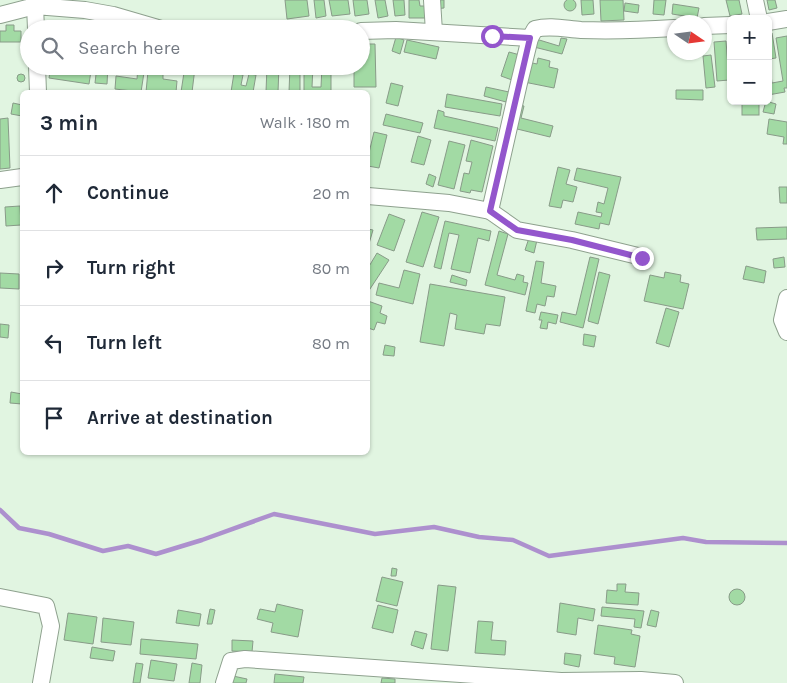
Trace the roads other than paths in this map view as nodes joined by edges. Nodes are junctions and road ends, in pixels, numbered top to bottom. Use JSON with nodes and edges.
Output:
{"nodes":[{"id":1,"x":432,"y":0,"type":"edge"},
{"id":2,"x":755,"y":0,"type":"edge"},
{"id":3,"x":34,"y":3,"type":"edge"},
{"id":4,"x":0,"y":15,"type":"edge"},
{"id":5,"x":758,"y":15,"type":"edge"},
{"id":6,"x":787,"y":18,"type":"edge"},
{"id":7,"x":35,"y":20,"type":"edge"},
{"id":8,"x":130,"y":20,"type":"edge"},
{"id":9,"x":772,"y":21,"type":"edge"},
{"id":10,"x":727,"y":25,"type":"edge"},
{"id":11,"x":712,"y":26,"type":"edge"},
{"id":12,"x":667,"y":28,"type":"edge"},
{"id":13,"x":370,"y":31,"type":"edge"},
{"id":14,"x":434,"y":32,"type":"junction"},
{"id":15,"x":530,"y":38,"type":"junction"},
{"id":16,"x":37,"y":75,"type":"edge"},
{"id":17,"x":38,"y":90,"type":"edge"},
{"id":18,"x":20,"y":177,"type":"edge"},
{"id":19,"x":0,"y":180,"type":"edge"},
{"id":20,"x":370,"y":196,"type":"edge"},
{"id":21,"x":490,"y":211,"type":"junction"},
{"id":22,"x":642,"y":258,"type":"dead end"},
{"id":23,"x":787,"y":298,"type":"edge"},
{"id":24,"x":787,"y":332,"type":"edge"},
{"id":25,"x":0,"y":597,"type":"edge"},
{"id":26,"x":41,"y":683,"type":"edge"},
{"id":27,"x":224,"y":683,"type":"edge"},
{"id":28,"x":675,"y":683,"type":"edge"}],
"edges":[{"from":1,"to":14,"type":"street"},
{"from":2,"to":5,"type":"street"},
{"from":3,"to":4,"type":"street"},
{"from":3,"to":7,"type":"street"},
{"from":3,"to":8,"type":"street"},
{"from":6,"to":9,"type":"street"},
{"from":10,"to":11,"type":"street"},
{"from":12,"to":15,"type":"street"},
{"from":13,"to":14,"type":"street"},
{"from":14,"to":15,"type":"street"},
{"from":15,"to":21,"type":"street"},
{"from":16,"to":17,"type":"street"},
{"from":18,"to":19,"type":"street"},
{"from":20,"to":21,"type":"street"},
{"from":21,"to":22,"type":"street"},
{"from":23,"to":24,"type":"street"},
{"from":25,"to":26,"type":"street"},
{"from":27,"to":28,"type":"street"}]}
